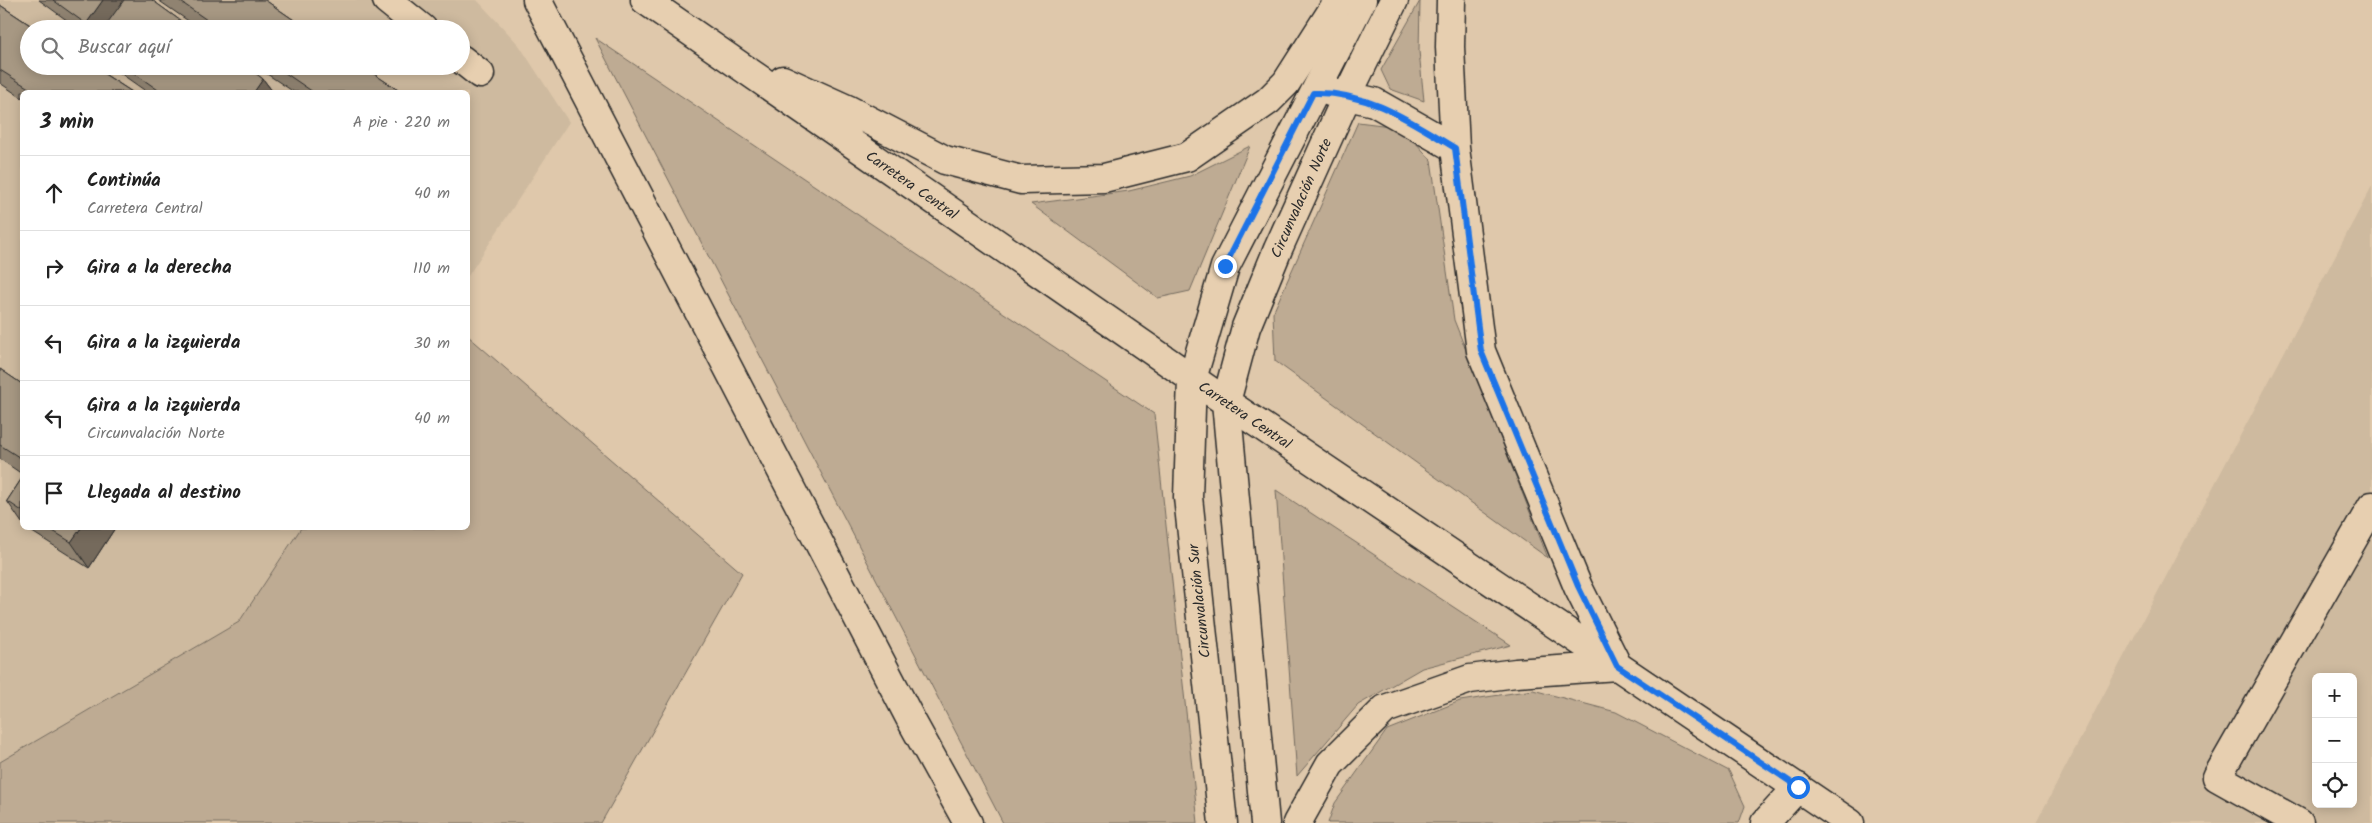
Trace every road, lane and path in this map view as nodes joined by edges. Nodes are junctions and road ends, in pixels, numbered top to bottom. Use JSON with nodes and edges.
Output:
{"nodes":[{"id":1,"x":388,"y":0,"type":"edge"},
{"id":2,"x":537,"y":0,"type":"edge"},
{"id":3,"x":645,"y":0,"type":"edge"},
{"id":4,"x":1339,"y":0,"type":"edge"},
{"id":5,"x":1362,"y":0,"type":"edge"},
{"id":6,"x":1394,"y":0,"type":"edge"},
{"id":7,"x":1451,"y":0,"type":"edge"},
{"id":8,"x":412,"y":20,"type":"edge"},
{"id":9,"x":716,"y":49,"type":"junction"},
{"id":10,"x":1313,"y":93,"type":"junction"},
{"id":11,"x":1347,"y":96,"type":"junction"},
{"id":12,"x":1455,"y":148,"type":"junction"},
{"id":13,"x":1192,"y":379,"type":"junction"},
{"id":14,"x":1226,"y":402,"type":"junction"},
{"id":15,"x":2370,"y":515,"type":"edge"},
{"id":16,"x":1617,"y":666,"type":"junction"},
{"id":17,"x":1798,"y":787,"type":"junction"},
{"id":18,"x":968,"y":823,"type":"edge"},
{"id":19,"x":1223,"y":823,"type":"edge"},
{"id":20,"x":1265,"y":823,"type":"edge"},
{"id":21,"x":1297,"y":823,"type":"edge"},
{"id":22,"x":1765,"y":823,"type":"edge"},
{"id":23,"x":1850,"y":823,"type":"edge"},
{"id":24,"x":2299,"y":823,"type":"edge"}],
"edges":[{"from":1,"to":8,"type":"main road"},
{"from":2,"to":18,"type":"main road"},
{"from":3,"to":9,"type":"main road","name":"Carretera Central"},
{"from":4,"to":9,"type":"main road"},
{"from":5,"to":10,"type":"main road"},
{"from":6,"to":11,"type":"main road","name":"Circunvalación Norte"},
{"from":7,"to":12,"type":"main road"},
{"from":9,"to":13,"type":"main road","name":"Carretera Central"},
{"from":10,"to":11,"type":"main road"},
{"from":10,"to":13,"type":"main road"},
{"from":11,"to":12,"type":"main road"},
{"from":11,"to":14,"type":"main road","name":"Circunvalación Norte"},
{"from":12,"to":16,"type":"main road"},
{"from":13,"to":14,"type":"main road","name":"Carretera Central"},
{"from":13,"to":19,"type":"main road","name":"Circunvalación Sur"},
{"from":14,"to":16,"type":"main road","name":"Carretera Central"},
{"from":14,"to":20,"type":"main road"},
{"from":15,"to":24,"type":"main road"},
{"from":16,"to":17,"type":"main road","name":"Carretera Central"},
{"from":16,"to":21,"type":"main road"},
{"from":17,"to":22,"type":"main road"},
{"from":17,"to":23,"type":"main road","name":"Carretera Central"}]}
